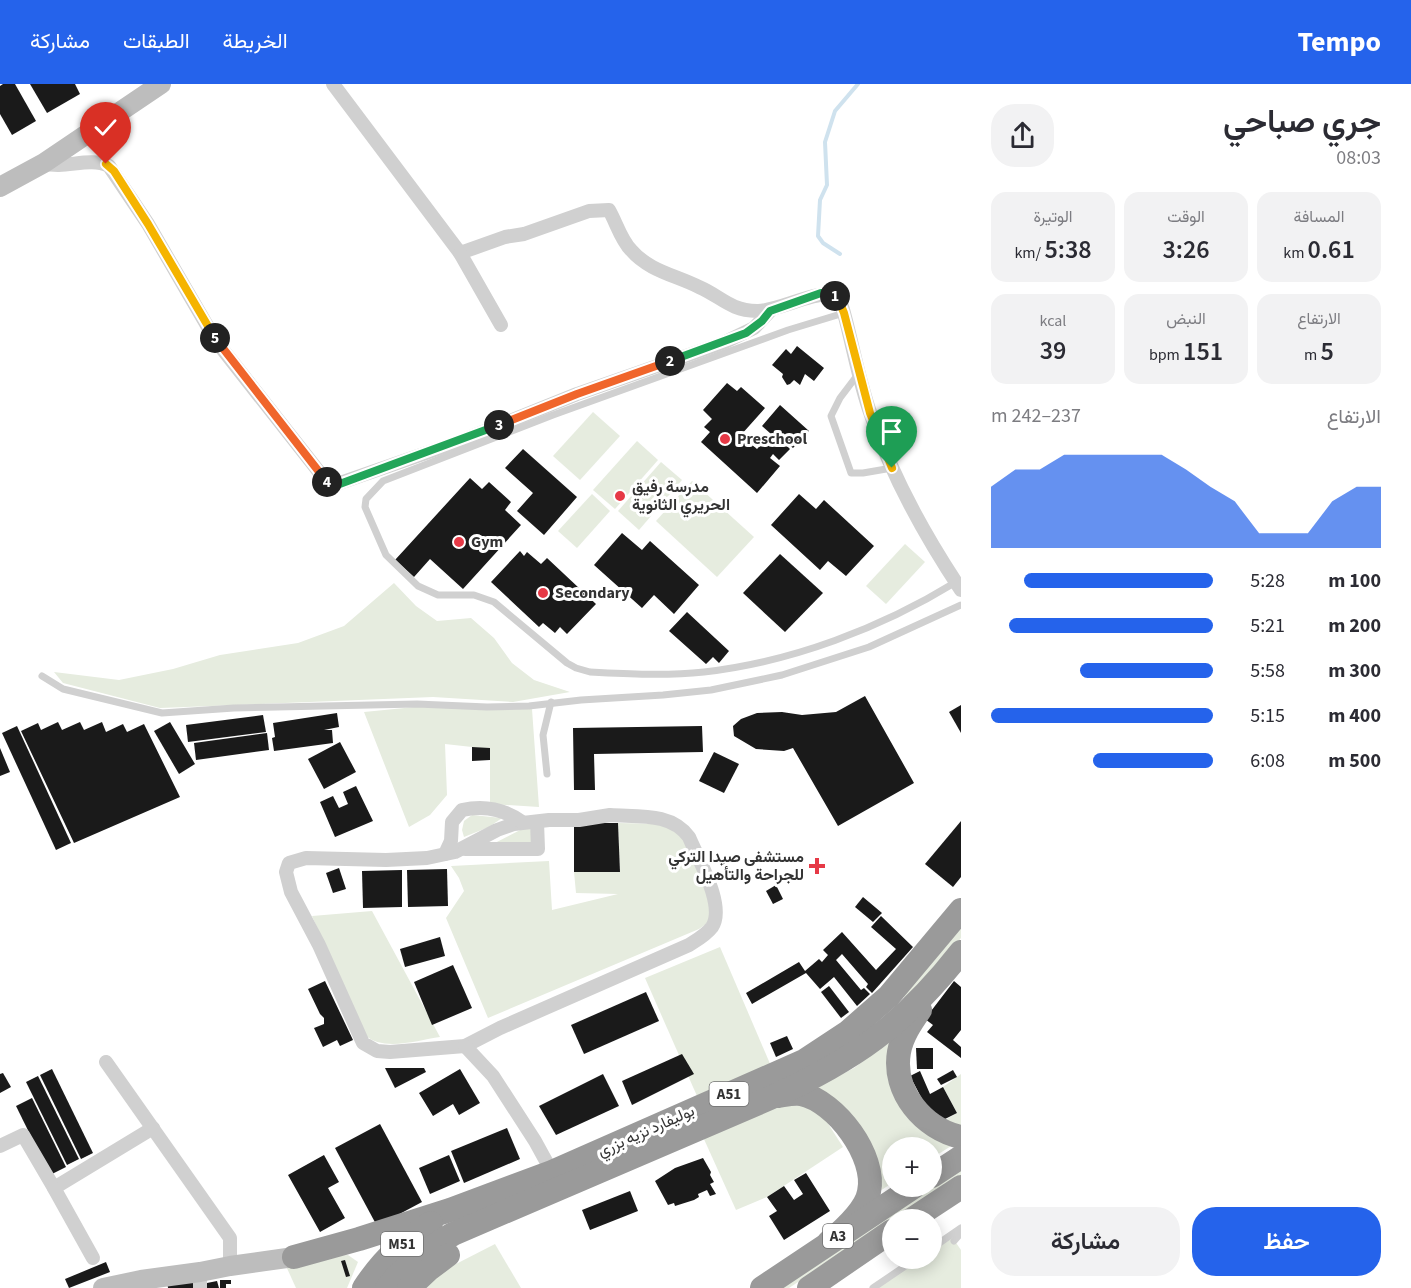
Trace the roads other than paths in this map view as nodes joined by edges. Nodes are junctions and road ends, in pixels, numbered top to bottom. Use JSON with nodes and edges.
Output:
{"nodes":[{"id":1,"x":161,"y":84,"type":"edge"},
{"id":2,"x":333,"y":84,"type":"edge"},
{"id":3,"x":44,"y":163,"type":"junction"},
{"id":4,"x":0,"y":187,"type":"edge"},
{"id":5,"x":460,"y":253,"type":"junction"},
{"id":6,"x":770,"y":311,"type":"junction"},
{"id":7,"x":844,"y":313,"type":"junction"},
{"id":8,"x":501,"y":325,"type":"dead end"},
{"id":9,"x":859,"y":372,"type":"junction"},
{"id":10,"x":892,"y":468,"type":"junction"},
{"id":11,"x":958,"y":586,"type":"edge"},
{"id":12,"x":961,"y":605,"type":"edge"},
{"id":13,"x":42,"y":676,"type":"dead end"},
{"id":14,"x":551,"y":702,"type":"junction"},
{"id":15,"x":548,"y":774,"type":"dead end"},
{"id":16,"x":522,"y":822,"type":"junction"},
{"id":17,"x":537,"y":822,"type":"junction"},
{"id":18,"x":463,"y":849,"type":"junction"},
{"id":19,"x":445,"y":854,"type":"junction"},
{"id":20,"x":961,"y":910,"type":"edge"},
{"id":21,"x":958,"y":957,"type":"edge"},
{"id":22,"x":465,"y":1046,"type":"junction"},
{"id":23,"x":106,"y":1062,"type":"dead end"},
{"id":24,"x":770,"y":1098,"type":"junction"},
{"id":25,"x":153,"y":1128,"type":"junction"},
{"id":26,"x":961,"y":1137,"type":"edge"},
{"id":27,"x":0,"y":1146,"type":"edge"},
{"id":28,"x":961,"y":1157,"type":"edge"},
{"id":29,"x":942,"y":1169,"type":"edge"},
{"id":30,"x":560,"y":1177,"type":"junction"},
{"id":31,"x":961,"y":1187,"type":"edge"},
{"id":32,"x":54,"y":1188,"type":"junction"},
{"id":33,"x":898,"y":1197,"type":"edge"},
{"id":34,"x":928,"y":1209,"type":"edge"},
{"id":35,"x":452,"y":1222,"type":"junction"},
{"id":36,"x":961,"y":1230,"type":"edge"},
{"id":37,"x":882,"y":1238,"type":"edge"},
{"id":38,"x":954,"y":1241,"type":"dead end"},
{"id":39,"x":830,"y":1242,"type":"junction"},
{"id":40,"x":942,"y":1242,"type":"edge"},
{"id":41,"x":294,"y":1257,"type":"junction"},
{"id":42,"x":93,"y":1258,"type":"dead end"},
{"id":43,"x":230,"y":1266,"type":"junction"},
{"id":44,"x":901,"y":1269,"type":"edge"},
{"id":45,"x":200,"y":1280,"type":"edge"},
{"id":46,"x":103,"y":1288,"type":"edge"},
{"id":47,"x":364,"y":1288,"type":"edge"},
{"id":48,"x":387,"y":1288,"type":"edge"},
{"id":49,"x":409,"y":1288,"type":"edge"},
{"id":50,"x":762,"y":1288,"type":"edge"},
{"id":51,"x":809,"y":1288,"type":"edge"},
{"id":52,"x":873,"y":1288,"type":"edge"}],
"edges":[{"from":1,"to":3,"type":"street"},
{"from":2,"to":5,"type":"street"},
{"from":3,"to":4,"type":"street"},
{"from":3,"to":6,"type":"street"},
{"from":5,"to":6,"type":"street"},
{"from":5,"to":8,"type":"street"},
{"from":6,"to":7,"type":"street"},
{"from":7,"to":9,"type":"street"},
{"from":7,"to":11,"type":"lane"},
{"from":9,"to":10,"type":"street"},
{"from":9,"to":10,"type":"lane"},
{"from":10,"to":11,"type":"street"},
{"from":12,"to":14,"type":"lane"},
{"from":13,"to":14,"type":"lane"},
{"from":14,"to":15,"type":"lane"},
{"from":16,"to":17,"type":"street"},
{"from":16,"to":18,"type":"street"},
{"from":16,"to":19,"type":"street"},
{"from":17,"to":18,"type":"street"},
{"from":17,"to":22,"type":"street"},
{"from":18,"to":19,"type":"street"},
{"from":19,"to":22,"type":"street"},
{"from":20,"to":30,"type":"highway","name":"بوليفارد نزيه بزري","number":"A51"},
{"from":21,"to":24,"type":"highway","name":"بوليفارد نزيه بزري","number":"A51"},
{"from":21,"to":26,"type":"highway"},
{"from":22,"to":30,"type":"street"},
{"from":23,"to":25,"type":"street"},
{"from":24,"to":30,"type":"highway","name":"بوليفارد نزيه بزري","number":"A51"},
{"from":24,"to":39,"type":"highway"},
{"from":25,"to":32,"type":"street"},
{"from":25,"to":43,"type":"street"},
{"from":27,"to":32,"type":"street"},
{"from":28,"to":29,"type":"highway"},
{"from":30,"to":35,"type":"highway","name":"بوليفارد نزيه بزري","number":"A51"},
{"from":30,"to":49,"type":"highway"},
{"from":31,"to":34,"type":"highway"},
{"from":32,"to":42,"type":"street"},
{"from":33,"to":39,"type":"highway","number":"A3"},
{"from":35,"to":41,"type":"highway"},
{"from":35,"to":47,"type":"highway","number":"M51"},
{"from":35,"to":48,"type":"highway","number":"M51"},
{"from":36,"to":38,"type":"lane"},
{"from":36,"to":40,"type":"lane"},
{"from":37,"to":51,"type":"highway","number":"A3"},
{"from":39,"to":50,"type":"highway","number":"A3"},
{"from":41,"to":43,"type":"street"},
{"from":41,"to":47,"type":"highway"},
{"from":43,"to":45,"type":"street"},
{"from":44,"to":52,"type":"lane"},
{"from":45,"to":46,"type":"street"}]}
